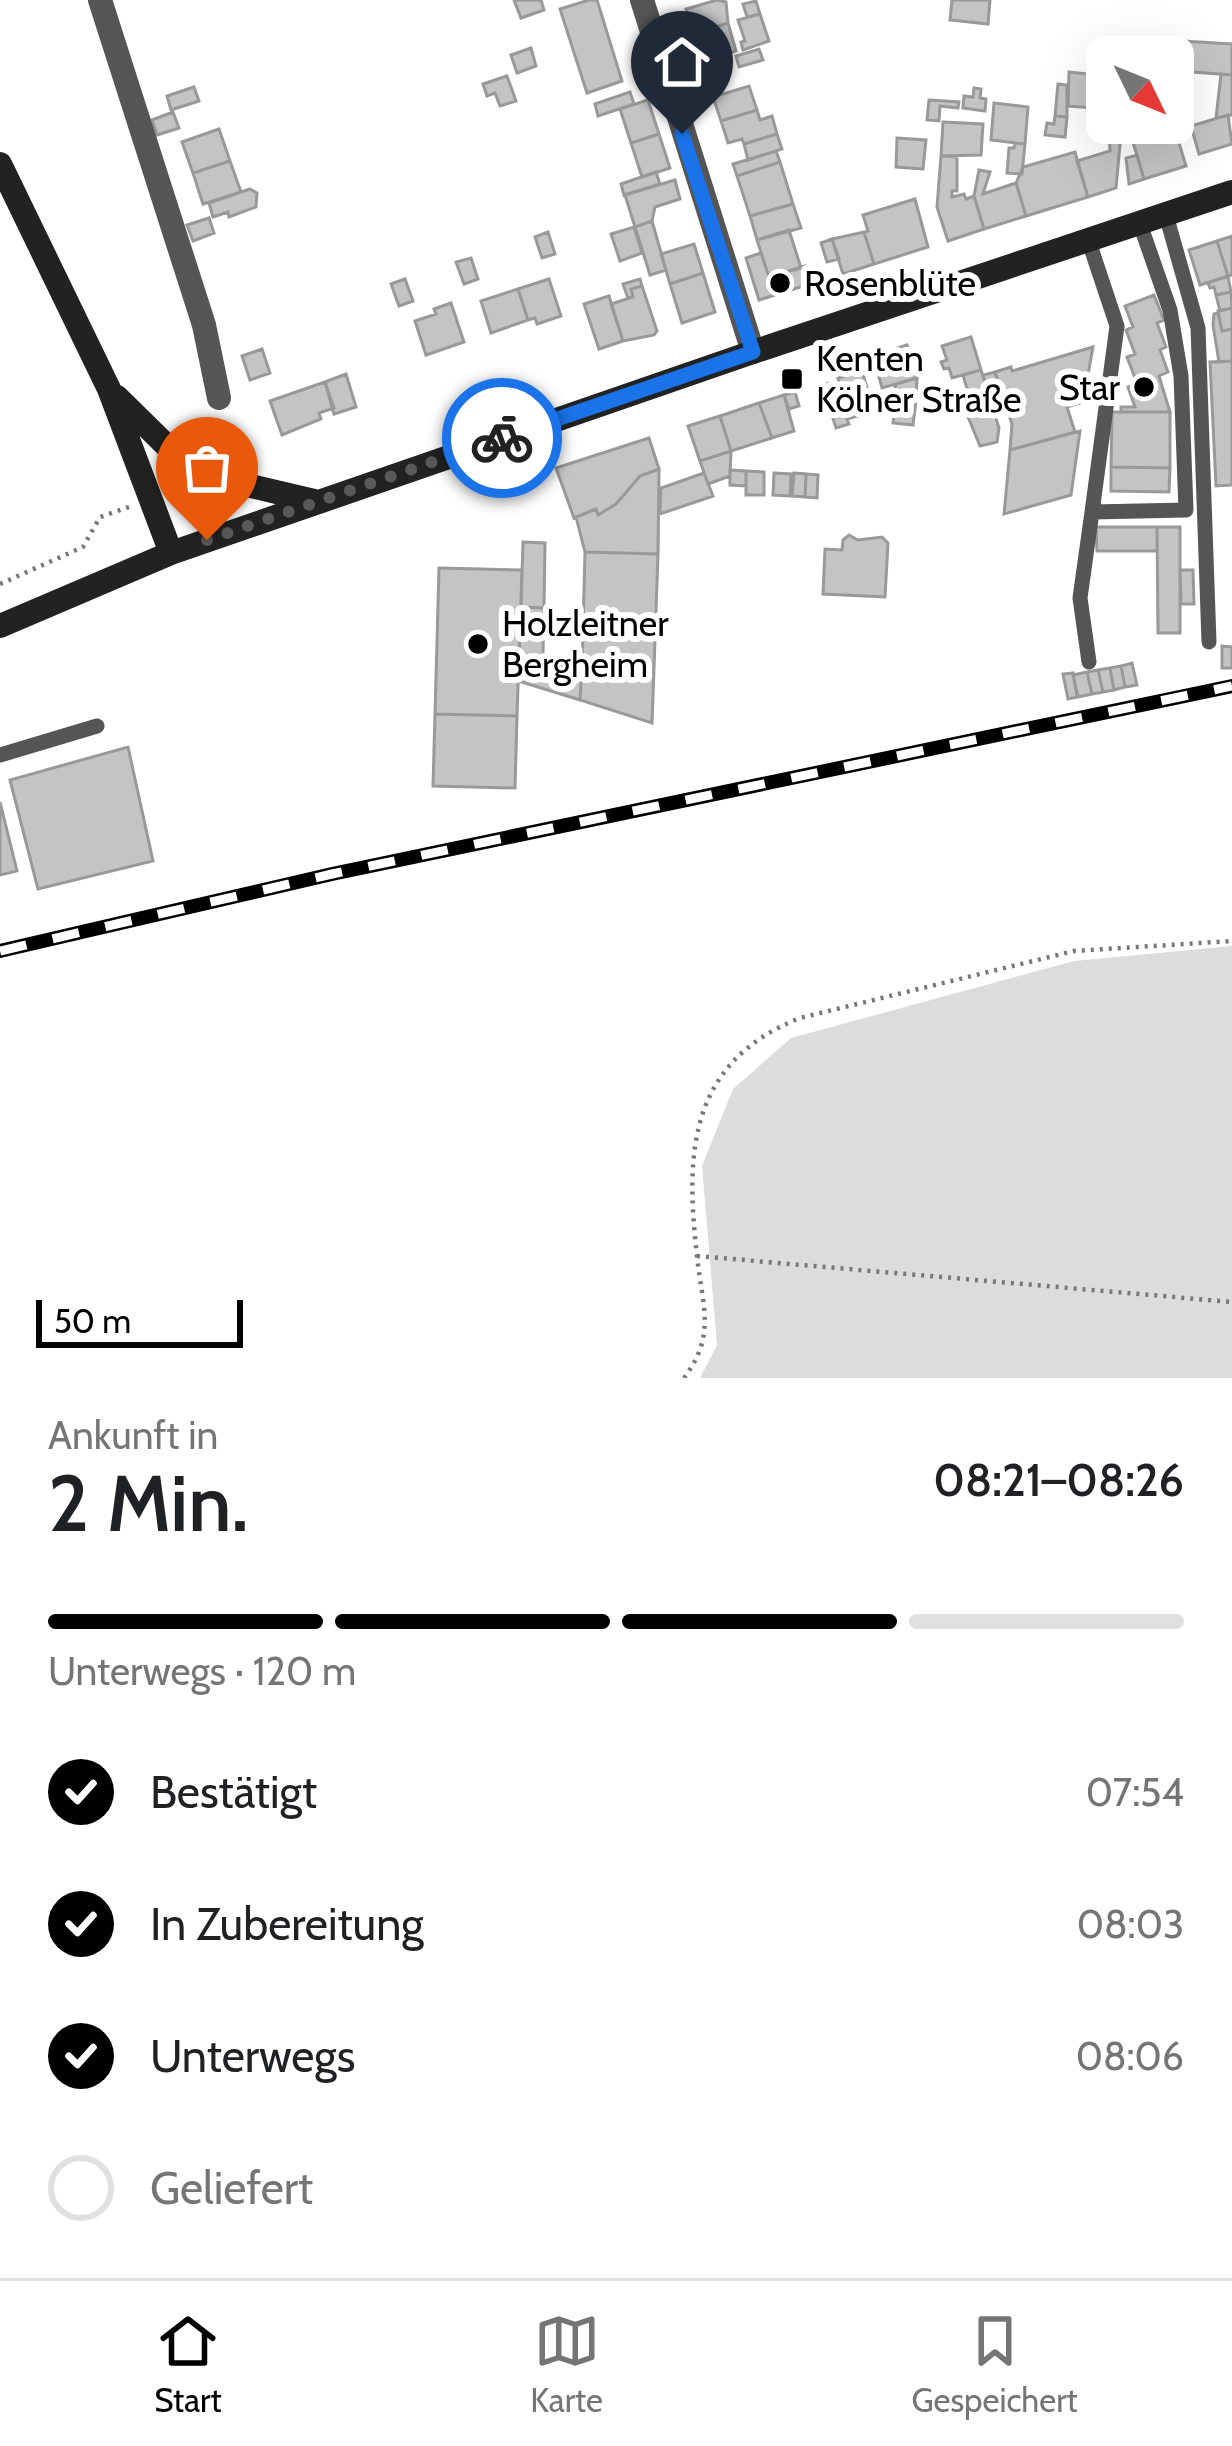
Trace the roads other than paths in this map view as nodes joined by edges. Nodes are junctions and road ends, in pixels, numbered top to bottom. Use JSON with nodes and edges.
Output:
{"nodes":[{"id":1,"x":100,"y":0,"type":"edge"},
{"id":2,"x":642,"y":0,"type":"edge"},
{"id":3,"x":0,"y":164,"type":"edge"},
{"id":4,"x":1232,"y":193,"type":"edge"},
{"id":5,"x":1166,"y":215,"type":"junction"},
{"id":6,"x":1140,"y":224,"type":"junction"},
{"id":7,"x":1088,"y":242,"type":"junction"},
{"id":8,"x":753,"y":352,"type":"junction"},
{"id":9,"x":109,"y":389,"type":"junction"},
{"id":10,"x":218,"y":398,"type":"dead end"},
{"id":11,"x":316,"y":502,"type":"junction"},
{"id":12,"x":1092,"y":512,"type":"junction"},
{"id":13,"x":171,"y":553,"type":"junction"},
{"id":14,"x":0,"y":626,"type":"edge"},
{"id":15,"x":1209,"y":642,"type":"dead end"},
{"id":16,"x":1089,"y":662,"type":"dead end"},
{"id":17,"x":97,"y":726,"type":"dead end"},
{"id":18,"x":0,"y":755,"type":"edge"}],
"edges":[{"from":1,"to":10,"type":"street"},
{"from":2,"to":8,"type":"street"},
{"from":3,"to":9,"type":"main road"},
{"from":4,"to":5,"type":"main road"},
{"from":5,"to":6,"type":"main road"},
{"from":5,"to":15,"type":"lane"},
{"from":6,"to":7,"type":"main road"},
{"from":6,"to":12,"type":"lane"},
{"from":7,"to":8,"type":"main road"},
{"from":7,"to":12,"type":"lane"},
{"from":8,"to":11,"type":"main road"},
{"from":9,"to":11,"type":"main road"},
{"from":9,"to":13,"type":"main road"},
{"from":11,"to":13,"type":"main road"},
{"from":12,"to":16,"type":"lane"},
{"from":13,"to":14,"type":"main road"},
{"from":17,"to":18,"type":"lane"}]}
